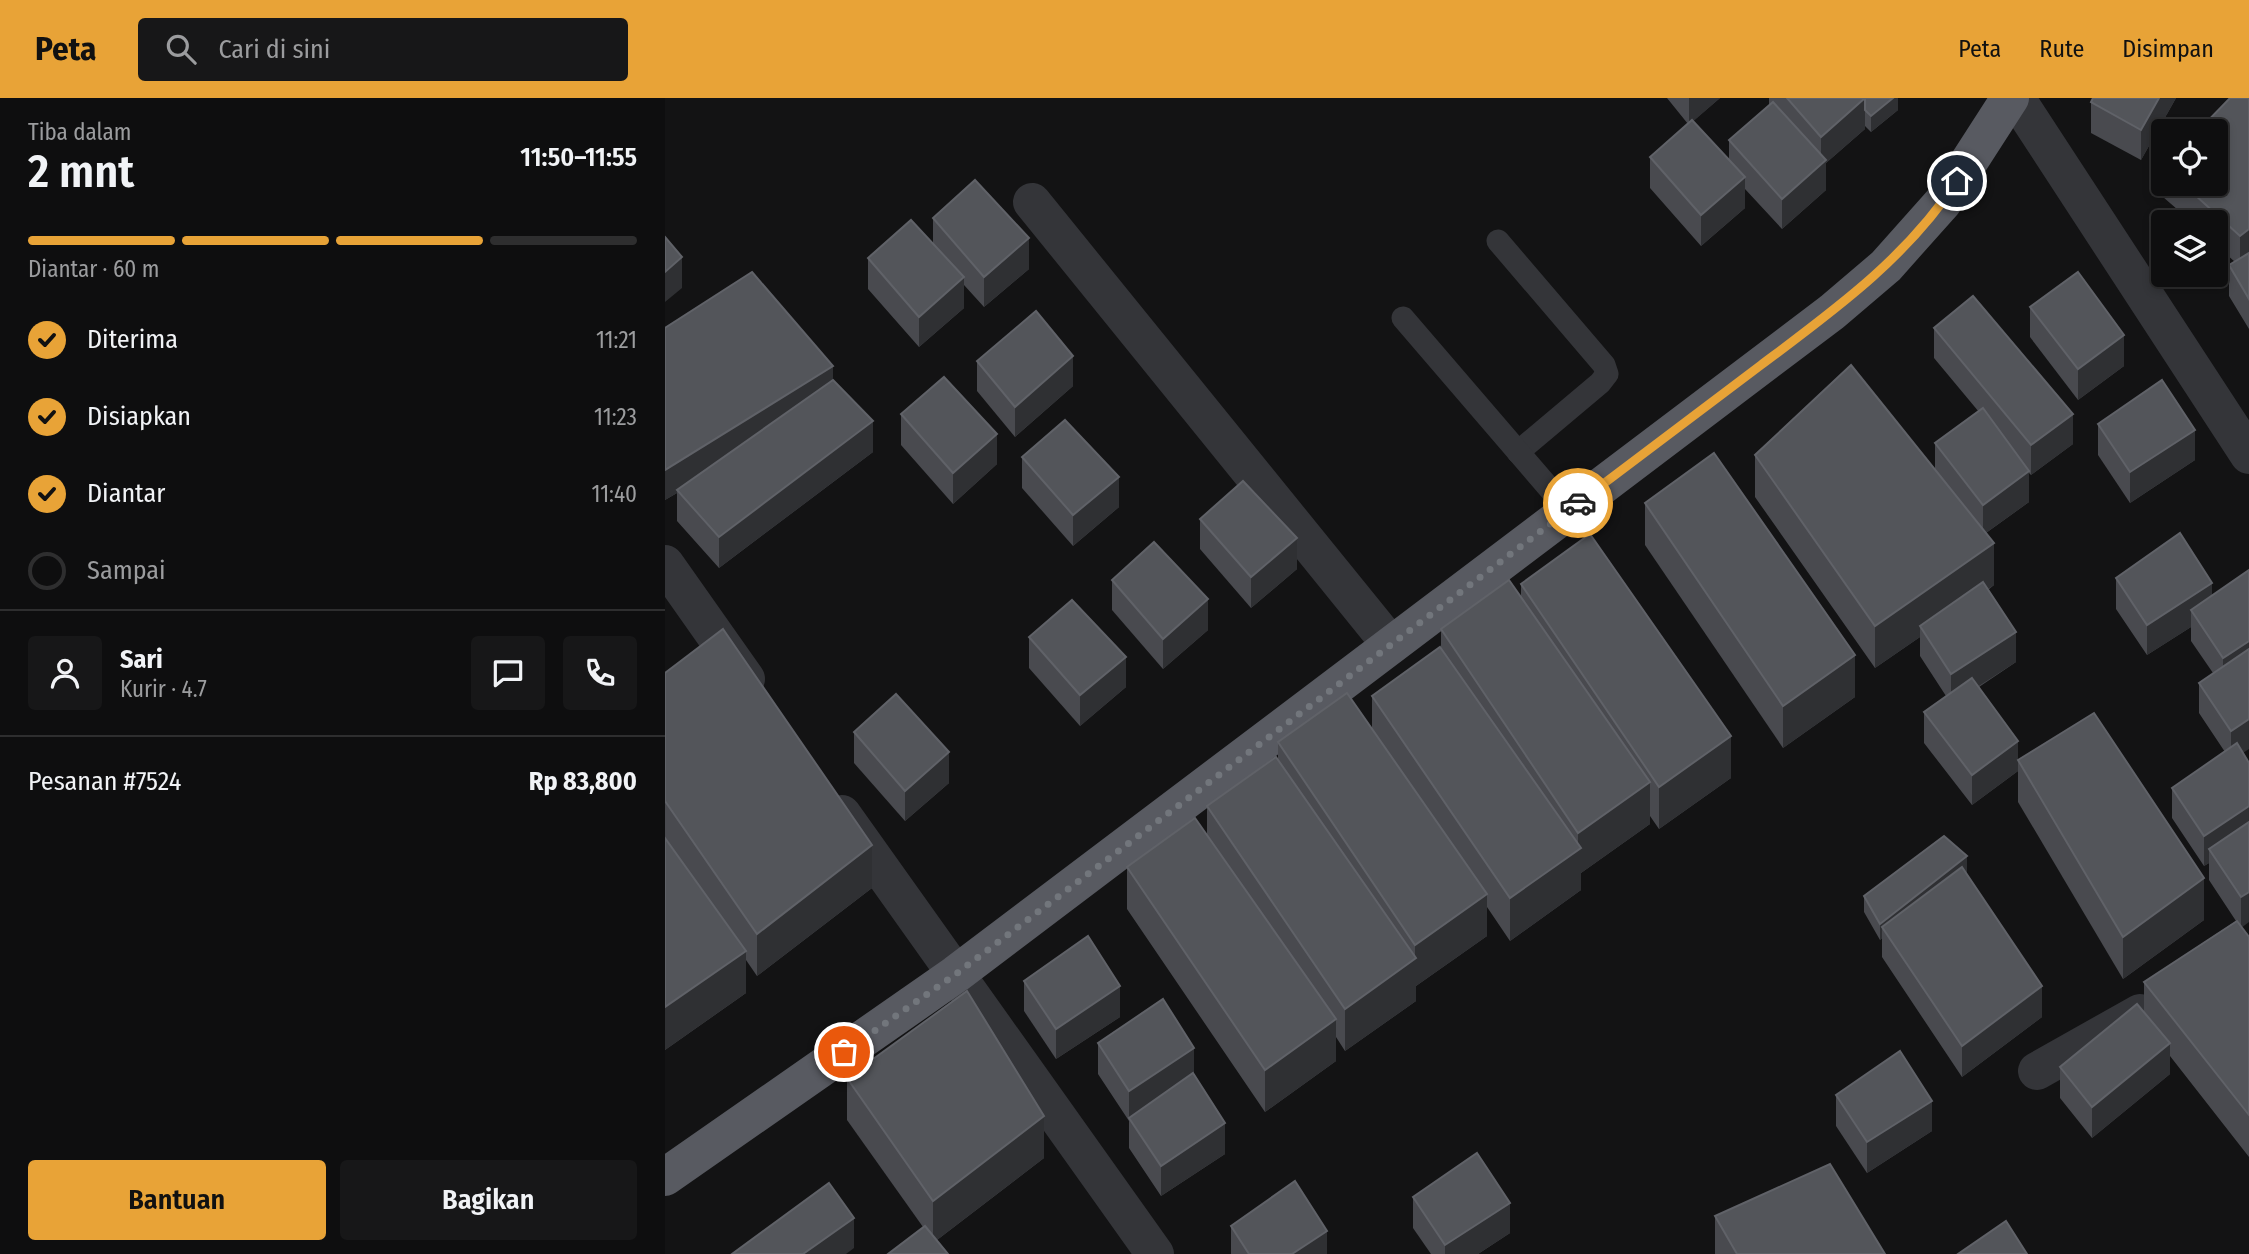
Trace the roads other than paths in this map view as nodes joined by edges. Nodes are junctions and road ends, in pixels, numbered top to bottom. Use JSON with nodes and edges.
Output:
{"nodes":[{"id":1,"x":2010,"y":98,"type":"edge"},
{"id":2,"x":2016,"y":98,"type":"edge"},
{"id":3,"x":1032,"y":202,"type":"dead end"},
{"id":4,"x":1497,"y":241,"type":"dead end"},
{"id":5,"x":1403,"y":318,"type":"dead end"},
{"id":6,"x":1518,"y":452,"type":"junction"},
{"id":7,"x":2249,"y":455,"type":"edge"},
{"id":8,"x":1568,"y":510,"type":"junction"},
{"id":9,"x":665,"y":564,"type":"edge"},
{"id":10,"x":1391,"y":645,"type":"junction"},
{"id":11,"x":770,"y":712,"type":"edge"},
{"id":12,"x":818,"y":781,"type":"edge"},
{"id":13,"x":956,"y":974,"type":"junction"},
{"id":14,"x":2167,"y":999,"type":"edge"},
{"id":15,"x":2037,"y":1071,"type":"dead end"},
{"id":16,"x":665,"y":1177,"type":"edge"},
{"id":17,"x":1155,"y":1254,"type":"edge"}],
"edges":[{"from":1,"to":8,"type":"highway"},
{"from":2,"to":7,"type":"street"},
{"from":3,"to":10,"type":"street"},
{"from":4,"to":6,"type":"lane"},
{"from":5,"to":6,"type":"lane"},
{"from":6,"to":8,"type":"lane"},
{"from":8,"to":10,"type":"highway"},
{"from":9,"to":11,"type":"street"},
{"from":10,"to":13,"type":"highway"},
{"from":12,"to":13,"type":"street"},
{"from":13,"to":16,"type":"highway"},
{"from":13,"to":17,"type":"street"},
{"from":14,"to":15,"type":"street"}]}
